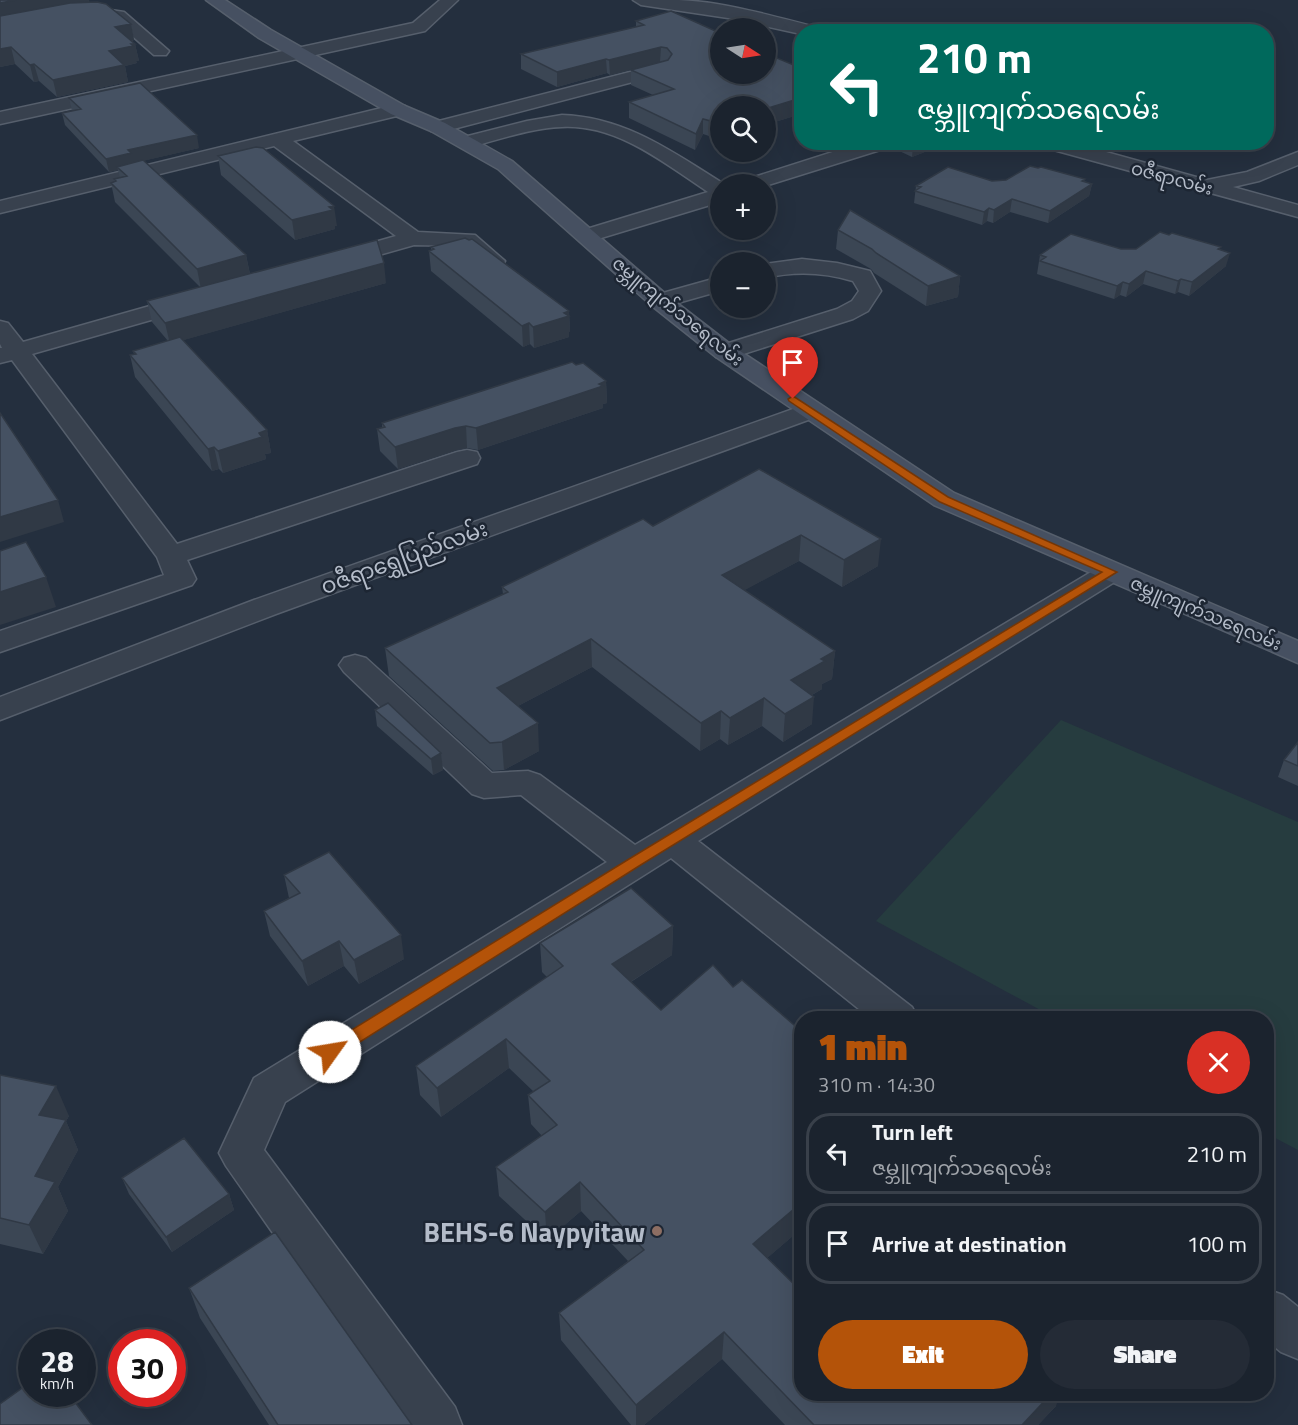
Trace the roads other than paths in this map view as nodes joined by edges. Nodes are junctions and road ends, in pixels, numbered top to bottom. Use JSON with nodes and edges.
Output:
{"nodes":[{"id":1,"x":214,"y":0,"type":"edge"},
{"id":2,"x":450,"y":0,"type":"edge"},
{"id":3,"x":641,"y":0,"type":"edge"},
{"id":4,"x":70,"y":15,"type":"edge"},
{"id":5,"x":794,"y":27,"type":"edge"},
{"id":6,"x":160,"y":51,"type":"dead end"},
{"id":7,"x":299,"y":53,"type":"junction"},
{"id":8,"x":661,"y":69,"type":"edge"},
{"id":9,"x":398,"y":110,"type":"junction"},
{"id":10,"x":0,"y":118,"type":"edge"},
{"id":11,"x":438,"y":127,"type":"junction"},
{"id":12,"x":277,"y":139,"type":"junction"},
{"id":13,"x":467,"y":142,"type":"junction"},
{"id":14,"x":860,"y":150,"type":"edge"},
{"id":15,"x":1075,"y":150,"type":"edge"},
{"id":16,"x":1298,"y":158,"type":"edge"},
{"id":17,"x":776,"y":176,"type":"edge"},
{"id":18,"x":710,"y":186,"type":"edge"},
{"id":19,"x":1203,"y":186,"type":"junction"},
{"id":20,"x":710,"y":196,"type":"edge"},
{"id":21,"x":0,"y":207,"type":"edge"},
{"id":22,"x":1298,"y":211,"type":"edge"},
{"id":23,"x":588,"y":236,"type":"junction"},
{"id":24,"x":413,"y":238,"type":"junction"},
{"id":25,"x":312,"y":267,"type":"edge"},
{"id":26,"x":776,"y":268,"type":"edge"},
{"id":27,"x":514,"y":276,"type":"edge"},
{"id":28,"x":710,"y":287,"type":"edge"},
{"id":29,"x":210,"y":297,"type":"edge"},
{"id":30,"x":660,"y":301,"type":"junction"},
{"id":31,"x":0,"y":328,"type":"edge"},
{"id":32,"x":725,"y":352,"type":"junction"},
{"id":33,"x":9,"y":354,"type":"edge"},
{"id":34,"x":810,"y":411,"type":"junction"},
{"id":35,"x":467,"y":458,"type":"dead end"},
{"id":36,"x":171,"y":556,"type":"junction"},
{"id":37,"x":1111,"y":572,"type":"junction"},
{"id":38,"x":0,"y":642,"type":"edge"},
{"id":39,"x":1298,"y":653,"type":"edge"},
{"id":40,"x":355,"y":665,"type":"dead end"},
{"id":41,"x":0,"y":709,"type":"edge"},
{"id":42,"x":672,"y":839,"type":"junction"},
{"id":43,"x":634,"y":862,"type":"junction"},
{"id":44,"x":889,"y":1011,"type":"edge"},
{"id":45,"x":1274,"y":1317,"type":"edge"},
{"id":46,"x":1298,"y":1336,"type":"edge"},
{"id":47,"x":437,"y":1425,"type":"edge"}],
"edges":[{"from":1,"to":7,"type":"main road","name":"ဇမ္ဘူကျက်သရေလမ်း"},
{"from":2,"to":7,"type":"street"},
{"from":3,"to":5,"type":"street"},
{"from":4,"to":6,"type":"street"},
{"from":7,"to":9,"type":"main road","name":"ဇမ္ဘူကျက်သရေလမ်း"},
{"from":7,"to":10,"type":"street"},
{"from":8,"to":11,"type":"street"},
{"from":9,"to":11,"type":"main road","name":"ဇမ္ဘူကျက်သရေလမ်း"},
{"from":9,"to":12,"type":"street"},
{"from":11,"to":13,"type":"main road","name":"ဇမ္ဘူကျက်သရေလမ်း"},
{"from":12,"to":21,"type":"street"},
{"from":12,"to":24,"type":"street"},
{"from":13,"to":18,"type":"street"},
{"from":13,"to":23,"type":"main road","name":"ဇမ္ဘူကျက်သရေလမ်း"},
{"from":14,"to":17,"type":"street"},
{"from":15,"to":19,"type":"street","name":"ဝဇီရာလမ်း"},
{"from":16,"to":19,"type":"street"},
{"from":19,"to":22,"type":"street","name":"ဝဇီရာလမ်း"},
{"from":20,"to":23,"type":"street"},
{"from":23,"to":30,"type":"main road","name":"ဇမ္ဘူကျက်သရေလမ်း"},
{"from":24,"to":25,"type":"street"},
{"from":24,"to":27,"type":"street"},
{"from":26,"to":32,"type":"street"},
{"from":28,"to":30,"type":"street"},
{"from":29,"to":33,"type":"street"},
{"from":30,"to":32,"type":"main road","name":"ဇမ္ဘူကျက်သရေလမ်း"},
{"from":31,"to":33,"type":"street"},
{"from":32,"to":34,"type":"main road","name":"ဇမ္ဘူကျက်သရေလမ်း"},
{"from":33,"to":36,"type":"street"},
{"from":34,"to":37,"type":"main road","name":"ဇမ္ဘူကျက်သရေလမ်း"},
{"from":34,"to":41,"type":"street","name":"ဝဇီရာရွှေပြည်လမ်း"},
{"from":35,"to":36,"type":"street"},
{"from":36,"to":38,"type":"street"},
{"from":37,"to":39,"type":"main road","name":"ဇမ္ဘူကျက်သရေလမ်း"},
{"from":37,"to":42,"type":"street"},
{"from":40,"to":43,"type":"street"},
{"from":42,"to":43,"type":"street"},
{"from":42,"to":44,"type":"street"},
{"from":43,"to":47,"type":"street"},
{"from":45,"to":46,"type":"street"}]}
